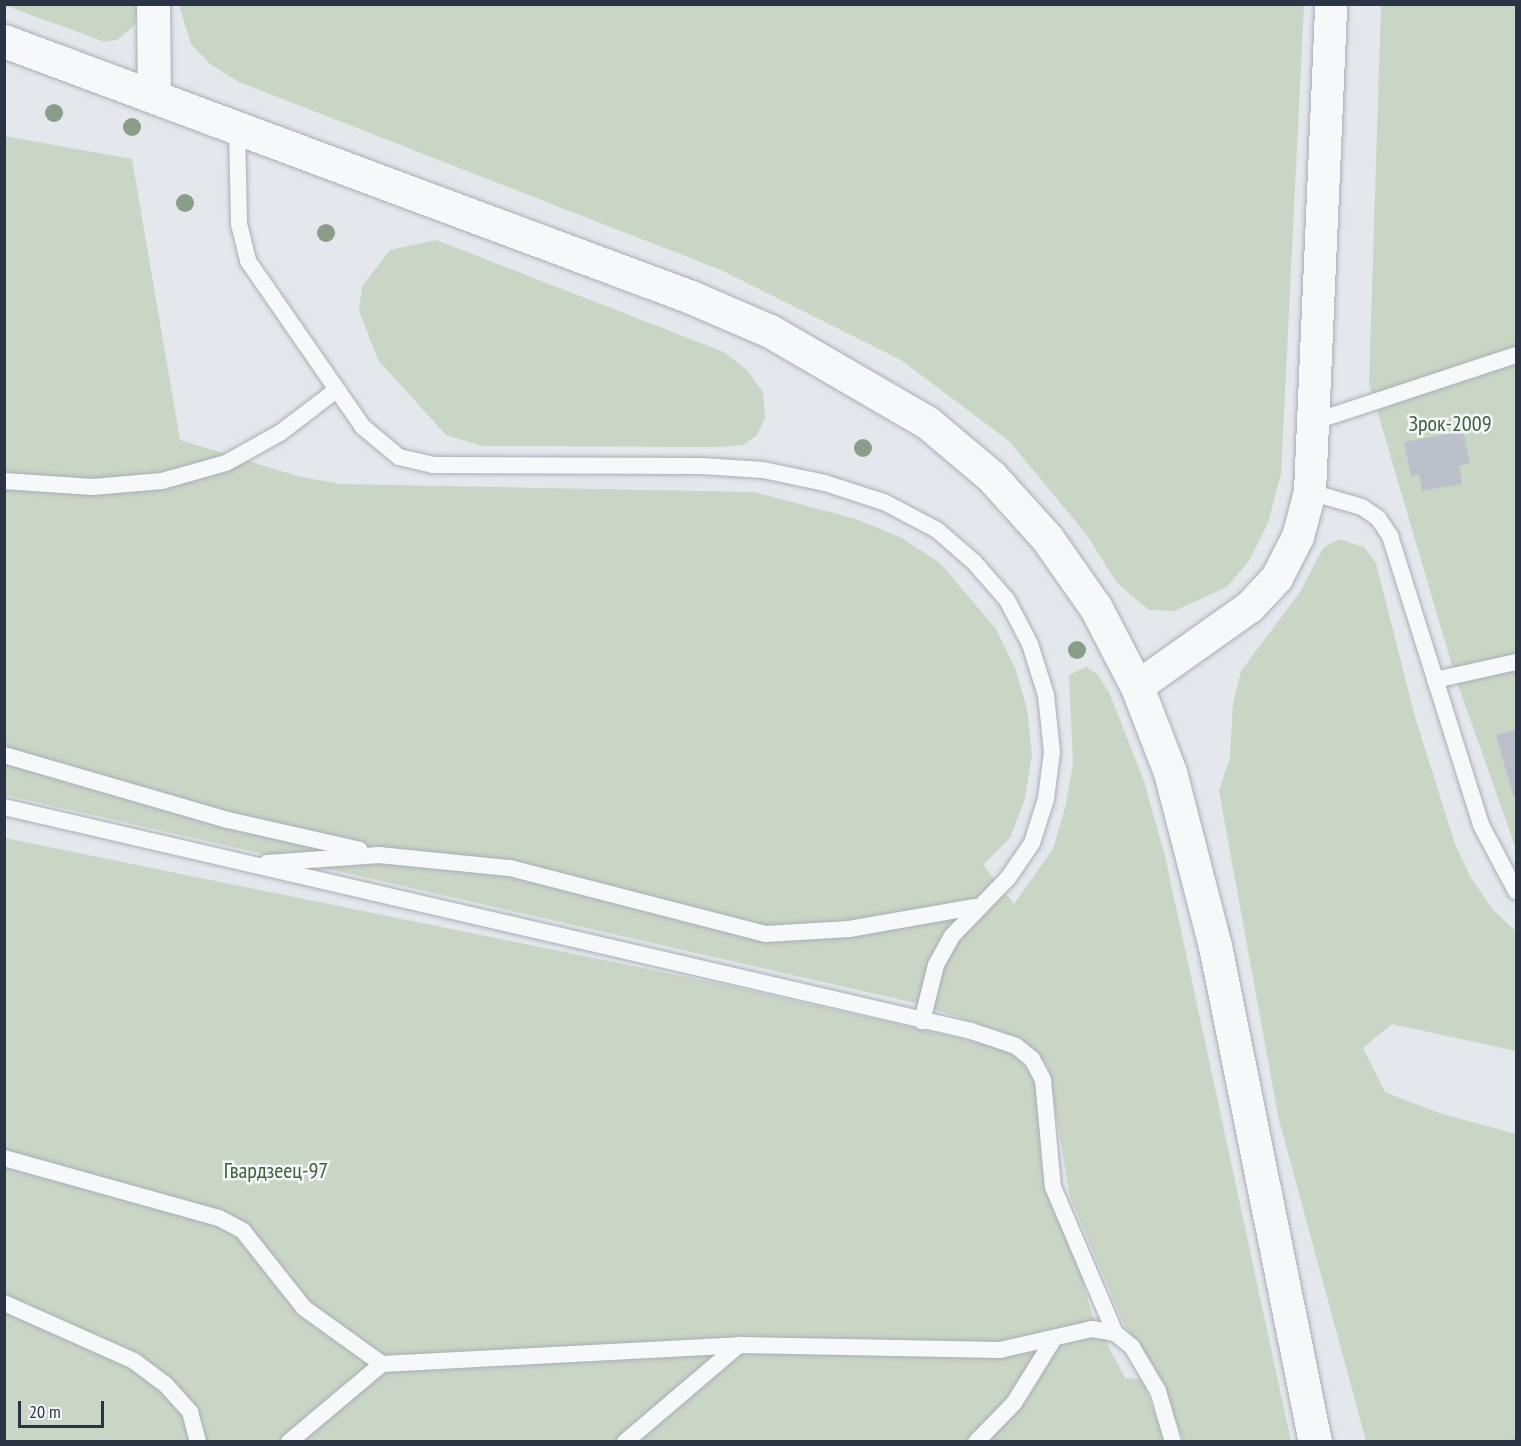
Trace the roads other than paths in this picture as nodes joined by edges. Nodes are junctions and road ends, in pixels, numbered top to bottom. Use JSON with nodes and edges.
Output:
{"nodes":[{"id":1,"x":153,"y":4,"type":"edge"},
{"id":2,"x":1332,"y":4,"type":"edge"},
{"id":3,"x":4,"y":41,"type":"edge"},
{"id":4,"x":154,"y":95,"type":"junction"},
{"id":5,"x":237,"y":127,"type":"junction"},
{"id":6,"x":1516,"y":355,"type":"edge"},
{"id":7,"x":335,"y":391,"type":"junction"},
{"id":8,"x":1313,"y":422,"type":"junction"},
{"id":9,"x":4,"y":481,"type":"edge"},
{"id":10,"x":1310,"y":492,"type":"junction"},
{"id":11,"x":1516,"y":662,"type":"edge"},
{"id":12,"x":1435,"y":680,"type":"junction"},
{"id":13,"x":1137,"y":687,"type":"junction"},
{"id":14,"x":4,"y":755,"type":"edge"},
{"id":15,"x":4,"y":807,"type":"edge"},
{"id":16,"x":379,"y":855,"type":"junction"},
{"id":17,"x":249,"y":864,"type":"junction"},
{"id":18,"x":1516,"y":891,"type":"edge"},
{"id":19,"x":975,"y":907,"type":"junction"},
{"id":20,"x":922,"y":1021,"type":"junction"},
{"id":21,"x":4,"y":1158,"type":"edge"},
{"id":22,"x":4,"y":1303,"type":"edge"},
{"id":23,"x":1115,"y":1333,"type":"junction"},
{"id":24,"x":1053,"y":1340,"type":"junction"},
{"id":25,"x":739,"y":1345,"type":"junction"},
{"id":26,"x":382,"y":1364,"type":"junction"},
{"id":27,"x":198,"y":1442,"type":"edge"},
{"id":28,"x":289,"y":1442,"type":"edge"},
{"id":29,"x":625,"y":1442,"type":"edge"},
{"id":30,"x":976,"y":1442,"type":"edge"},
{"id":31,"x":1173,"y":1442,"type":"edge"},
{"id":32,"x":1315,"y":1442,"type":"edge"}],
"edges":[{"from":1,"to":4,"type":"street"},
{"from":2,"to":8,"type":"street"},
{"from":3,"to":4,"type":"street"},
{"from":4,"to":5,"type":"street"},
{"from":5,"to":7,"type":"lane"},
{"from":5,"to":13,"type":"street"},
{"from":6,"to":8,"type":"lane"},
{"from":7,"to":9,"type":"lane"},
{"from":7,"to":19,"type":"lane"},
{"from":8,"to":10,"type":"street"},
{"from":10,"to":12,"type":"lane"},
{"from":10,"to":13,"type":"street"},
{"from":11,"to":12,"type":"lane"},
{"from":12,"to":18,"type":"lane"},
{"from":13,"to":32,"type":"street"},
{"from":14,"to":16,"type":"lane"},
{"from":15,"to":17,"type":"lane"},
{"from":16,"to":17,"type":"lane"},
{"from":16,"to":19,"type":"lane"},
{"from":17,"to":20,"type":"lane"},
{"from":19,"to":20,"type":"lane"},
{"from":20,"to":23,"type":"lane"},
{"from":21,"to":26,"type":"lane"},
{"from":22,"to":27,"type":"lane"},
{"from":23,"to":24,"type":"lane"},
{"from":23,"to":31,"type":"lane"},
{"from":24,"to":25,"type":"lane"},
{"from":24,"to":30,"type":"lane"},
{"from":25,"to":26,"type":"lane"},
{"from":25,"to":29,"type":"lane"},
{"from":26,"to":28,"type":"lane"}]}
